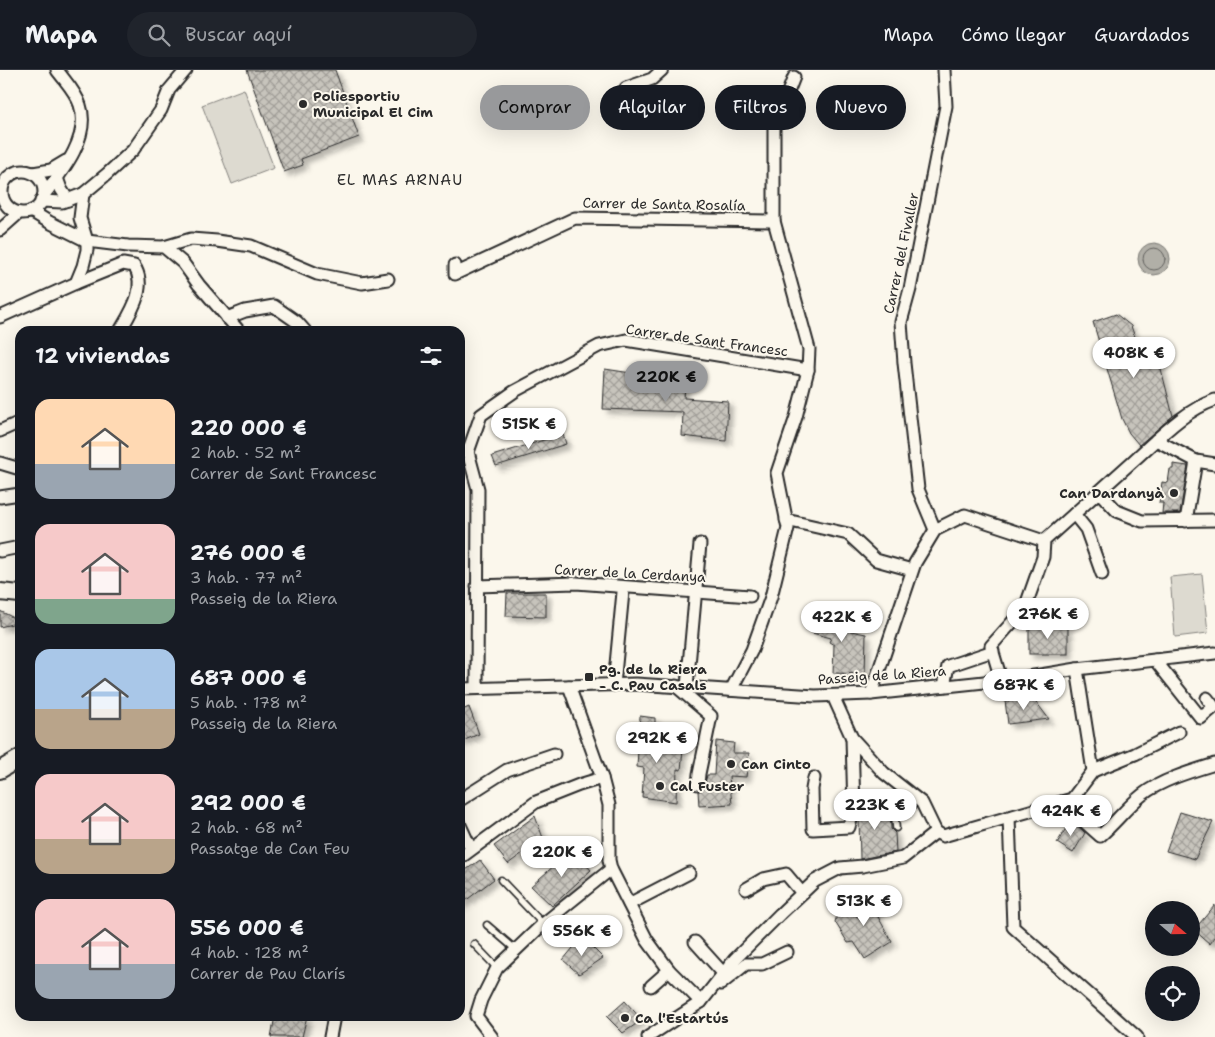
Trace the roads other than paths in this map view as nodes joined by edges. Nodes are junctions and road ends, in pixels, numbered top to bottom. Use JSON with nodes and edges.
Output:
{"nodes":[{"id":1,"x":57,"y":70,"type":"edge"},
{"id":2,"x":186,"y":70,"type":"edge"},
{"id":3,"x":662,"y":70,"type":"edge"},
{"id":4,"x":944,"y":70,"type":"edge"},
{"id":5,"x":794,"y":77,"type":"dead end"},
{"id":6,"x":635,"y":85,"type":"edge"},
{"id":7,"x":68,"y":160,"type":"junction"},
{"id":8,"x":33,"y":173,"type":"junction"},
{"id":9,"x":57,"y":178,"type":"junction"},
{"id":10,"x":83,"y":194,"type":"junction"},
{"id":11,"x":42,"y":198,"type":"junction"},
{"id":12,"x":68,"y":200,"type":"junction"},
{"id":13,"x":5,"y":204,"type":"junction"},
{"id":14,"x":31,"y":211,"type":"junction"},
{"id":15,"x":19,"y":213,"type":"junction"},
{"id":16,"x":774,"y":221,"type":"junction"},
{"id":17,"x":0,"y":230,"type":"edge"},
{"id":18,"x":87,"y":241,"type":"junction"},
{"id":19,"x":164,"y":247,"type":"junction"},
{"id":20,"x":455,"y":265,"type":"dead end"},
{"id":21,"x":388,"y":279,"type":"dead end"},
{"id":22,"x":76,"y":283,"type":"junction"},
{"id":23,"x":0,"y":317,"type":"edge"},
{"id":24,"x":227,"y":318,"type":"junction"},
{"id":25,"x":123,"y":326,"type":"edge"},
{"id":26,"x":234,"y":326,"type":"edge"},
{"id":27,"x":301,"y":326,"type":"edge"},
{"id":28,"x":808,"y":370,"type":"junction"},
{"id":29,"x":1215,"y":400,"type":"edge"},
{"id":30,"x":15,"y":424,"type":"edge"},
{"id":31,"x":0,"y":431,"type":"edge"},
{"id":32,"x":1156,"y":440,"type":"junction"},
{"id":33,"x":465,"y":450,"type":"edge"},
{"id":34,"x":465,"y":455,"type":"edge"},
{"id":35,"x":1196,"y":461,"type":"junction"},
{"id":36,"x":0,"y":463,"type":"edge"},
{"id":37,"x":1215,"y":464,"type":"edge"},
{"id":38,"x":15,"y":468,"type":"edge"},
{"id":39,"x":1099,"y":492,"type":"junction"},
{"id":40,"x":15,"y":495,"type":"edge"},
{"id":41,"x":0,"y":497,"type":"edge"},
{"id":42,"x":1074,"y":514,"type":"junction"},
{"id":43,"x":786,"y":520,"type":"junction"},
{"id":44,"x":1215,"y":520,"type":"edge"},
{"id":45,"x":1186,"y":521,"type":"junction"},
{"id":46,"x":935,"y":530,"type":"junction"},
{"id":47,"x":1044,"y":541,"type":"junction"},
{"id":48,"x":700,"y":544,"type":"dead end"},
{"id":49,"x":15,"y":548,"type":"edge"},
{"id":50,"x":0,"y":551,"type":"edge"},
{"id":51,"x":912,"y":570,"type":"junction"},
{"id":52,"x":1102,"y":574,"type":"dead end"},
{"id":53,"x":478,"y":586,"type":"junction"},
{"id":54,"x":696,"y":591,"type":"junction"},
{"id":55,"x":0,"y":592,"type":"edge"},
{"id":56,"x":624,"y":592,"type":"dead end"},
{"id":57,"x":15,"y":594,"type":"edge"},
{"id":58,"x":750,"y":596,"type":"dead end"},
{"id":59,"x":993,"y":652,"type":"junction"},
{"id":60,"x":1215,"y":653,"type":"edge"},
{"id":61,"x":1155,"y":660,"type":"junction"},
{"id":62,"x":1077,"y":669,"type":"junction"},
{"id":63,"x":1001,"y":679,"type":"junction"},
{"id":64,"x":614,"y":685,"type":"junction"},
{"id":65,"x":569,"y":686,"type":"junction"},
{"id":66,"x":944,"y":686,"type":"junction"},
{"id":67,"x":681,"y":687,"type":"junction"},
{"id":68,"x":477,"y":688,"type":"junction"},
{"id":69,"x":465,"y":689,"type":"edge"},
{"id":70,"x":731,"y":690,"type":"junction"},
{"id":71,"x":871,"y":694,"type":"junction"},
{"id":72,"x":832,"y":696,"type":"junction"},
{"id":73,"x":1207,"y":698,"type":"dead end"},
{"id":74,"x":1179,"y":732,"type":"dead end"},
{"id":75,"x":852,"y":738,"type":"junction"},
{"id":76,"x":554,"y":754,"type":"dead end"},
{"id":77,"x":15,"y":761,"type":"edge"},
{"id":78,"x":15,"y":764,"type":"edge"},
{"id":79,"x":1215,"y":764,"type":"edge"},
{"id":80,"x":1,"y":770,"type":"edge"},
{"id":81,"x":1093,"y":771,"type":"junction"},
{"id":82,"x":602,"y":778,"type":"junction"},
{"id":83,"x":814,"y":778,"type":"dead end"},
{"id":84,"x":698,"y":784,"type":"dead end"},
{"id":85,"x":465,"y":797,"type":"edge"},
{"id":86,"x":853,"y":798,"type":"junction"},
{"id":87,"x":1062,"y":802,"type":"junction"},
{"id":88,"x":1009,"y":817,"type":"junction"},
{"id":89,"x":896,"y":828,"type":"dead end"},
{"id":90,"x":939,"y":834,"type":"junction"},
{"id":91,"x":465,"y":836,"type":"edge"},
{"id":92,"x":471,"y":849,"type":"junction"},
{"id":93,"x":465,"y":854,"type":"edge"},
{"id":94,"x":611,"y":869,"type":"junction"},
{"id":95,"x":689,"y":873,"type":"dead end"},
{"id":96,"x":501,"y":880,"type":"dead end"},
{"id":97,"x":746,"y":889,"type":"dead end"},
{"id":98,"x":802,"y":893,"type":"junction"},
{"id":99,"x":629,"y":904,"type":"junction"},
{"id":100,"x":543,"y":924,"type":"junction"},
{"id":101,"x":487,"y":925,"type":"dead end"},
{"id":102,"x":694,"y":942,"type":"dead end"},
{"id":103,"x":474,"y":944,"type":"dead end"},
{"id":104,"x":515,"y":949,"type":"junction"},
{"id":105,"x":787,"y":952,"type":"dead end"},
{"id":106,"x":497,"y":968,"type":"junction"},
{"id":107,"x":668,"y":970,"type":"junction"},
{"id":108,"x":723,"y":973,"type":"junction"},
{"id":109,"x":652,"y":986,"type":"dead end"},
{"id":110,"x":705,"y":997,"type":"junction"},
{"id":111,"x":333,"y":1021,"type":"edge"},
{"id":112,"x":330,"y":1037,"type":"edge"},
{"id":113,"x":492,"y":1037,"type":"edge"},
{"id":114,"x":648,"y":1037,"type":"edge"},
{"id":115,"x":1137,"y":1037,"type":"edge"}],
"edges":[{"from":1,"to":7,"type":"street"},
{"from":2,"to":10,"type":"street"},
{"from":3,"to":6,"type":"street"},
{"from":4,"to":46,"type":"street","name":"Carrer del Fivaller"},
{"from":5,"to":16,"type":"street"},
{"from":7,"to":8,"type":"street"},
{"from":7,"to":9,"type":"street"},
{"from":8,"to":11,"type":"street"},
{"from":8,"to":13,"type":"street"},
{"from":9,"to":11,"type":"street"},
{"from":9,"to":12,"type":"street"},
{"from":10,"to":12,"type":"street"},
{"from":10,"to":18,"type":"street"},
{"from":11,"to":12,"type":"street"},
{"from":11,"to":14,"type":"street"},
{"from":13,"to":15,"type":"street"},
{"from":13,"to":17,"type":"street"},
{"from":14,"to":15,"type":"street"},
{"from":14,"to":18,"type":"street"},
{"from":15,"to":17,"type":"street"},
{"from":16,"to":20,"type":"street","name":"Carrer de Santa Rosalía"},
{"from":16,"to":28,"type":"street"},
{"from":18,"to":19,"type":"street"},
{"from":18,"to":22,"type":"street"},
{"from":19,"to":21,"type":"street"},
{"from":19,"to":24,"type":"street"},
{"from":22,"to":23,"type":"street"},
{"from":22,"to":25,"type":"street"},
{"from":24,"to":26,"type":"street"},
{"from":24,"to":27,"type":"street"},
{"from":28,"to":33,"type":"street","name":"Carrer de Sant Francesc"},
{"from":28,"to":43,"type":"street"},
{"from":29,"to":32,"type":"street"},
{"from":30,"to":31,"type":"street"},
{"from":32,"to":35,"type":"street"},
{"from":32,"to":39,"type":"street"},
{"from":34,"to":53,"type":"street"},
{"from":35,"to":37,"type":"street"},
{"from":35,"to":45,"type":"street"},
{"from":36,"to":38,"type":"street"},
{"from":39,"to":42,"type":"street"},
{"from":39,"to":45,"type":"street"},
{"from":40,"to":41,"type":"street"},
{"from":42,"to":47,"type":"street"},
{"from":42,"to":52,"type":"street"},
{"from":43,"to":51,"type":"street"},
{"from":43,"to":70,"type":"street"},
{"from":44,"to":45,"type":"street"},
{"from":46,"to":47,"type":"street"},
{"from":46,"to":51,"type":"street"},
{"from":47,"to":59,"type":"street"},
{"from":48,"to":54,"type":"street"},
{"from":49,"to":50,"type":"street"},
{"from":51,"to":71,"type":"street"},
{"from":53,"to":54,"type":"street","name":"Carrer de la Cerdanya"},
{"from":53,"to":68,"type":"street"},
{"from":54,"to":58,"type":"street","name":"Carrer de la Cerdanya"},
{"from":54,"to":67,"type":"street"},
{"from":55,"to":57,"type":"street"},
{"from":56,"to":64,"type":"street"},
{"from":59,"to":63,"type":"street"},
{"from":59,"to":66,"type":"street"},
{"from":60,"to":61,"type":"street","name":"Passeig de la Riera"},
{"from":61,"to":62,"type":"street","name":"Passeig de la Riera"},
{"from":61,"to":73,"type":"street"},
{"from":62,"to":63,"type":"street","name":"Passeig de la Riera"},
{"from":62,"to":81,"type":"street"},
{"from":63,"to":66,"type":"street","name":"Passeig de la Riera"},
{"from":64,"to":65,"type":"street","name":"Passeig de la Riera"},
{"from":64,"to":67,"type":"street","name":"Passeig de la Riera"},
{"from":65,"to":68,"type":"street","name":"Passeig de la Riera"},
{"from":65,"to":82,"type":"street"},
{"from":66,"to":71,"type":"street","name":"Passeig de la Riera"},
{"from":67,"to":70,"type":"street","name":"Passeig de la Riera"},
{"from":67,"to":84,"type":"street"},
{"from":68,"to":69,"type":"street","name":"Passeig de la Riera"},
{"from":70,"to":72,"type":"street","name":"Passeig de la Riera"},
{"from":71,"to":72,"type":"street","name":"Passeig de la Riera"},
{"from":72,"to":75,"type":"street"},
{"from":74,"to":81,"type":"street"},
{"from":75,"to":86,"type":"street"},
{"from":75,"to":90,"type":"street"},
{"from":76,"to":85,"type":"street"},
{"from":77,"to":80,"type":"street"},
{"from":78,"to":80,"type":"street"},
{"from":79,"to":87,"type":"street"},
{"from":81,"to":87,"type":"street"},
{"from":82,"to":92,"type":"street"},
{"from":82,"to":94,"type":"street"},
{"from":83,"to":86,"type":"street"},
{"from":86,"to":89,"type":"lane"},
{"from":87,"to":88,"type":"street"},
{"from":88,"to":90,"type":"street"},
{"from":88,"to":115,"type":"street"},
{"from":90,"to":98,"type":"street"},
{"from":91,"to":92,"type":"street"},
{"from":92,"to":93,"type":"street"},
{"from":94,"to":99,"type":"street"},
{"from":94,"to":100,"type":"street"},
{"from":95,"to":99,"type":"street"},
{"from":96,"to":100,"type":"lane"},
{"from":97,"to":98,"type":"street"},
{"from":98,"to":108,"type":"street"},
{"from":99,"to":107,"type":"street"},
{"from":100,"to":104,"type":"street"},
{"from":101,"to":104,"type":"lane"},
{"from":102,"to":108,"type":"street"},
{"from":103,"to":106,"type":"lane"},
{"from":104,"to":106,"type":"street"},
{"from":105,"to":110,"type":"street"},
{"from":106,"to":113,"type":"street"},
{"from":107,"to":109,"type":"street"},
{"from":107,"to":110,"type":"street"},
{"from":108,"to":110,"type":"street"},
{"from":110,"to":114,"type":"street"},
{"from":111,"to":112,"type":"street"}]}
